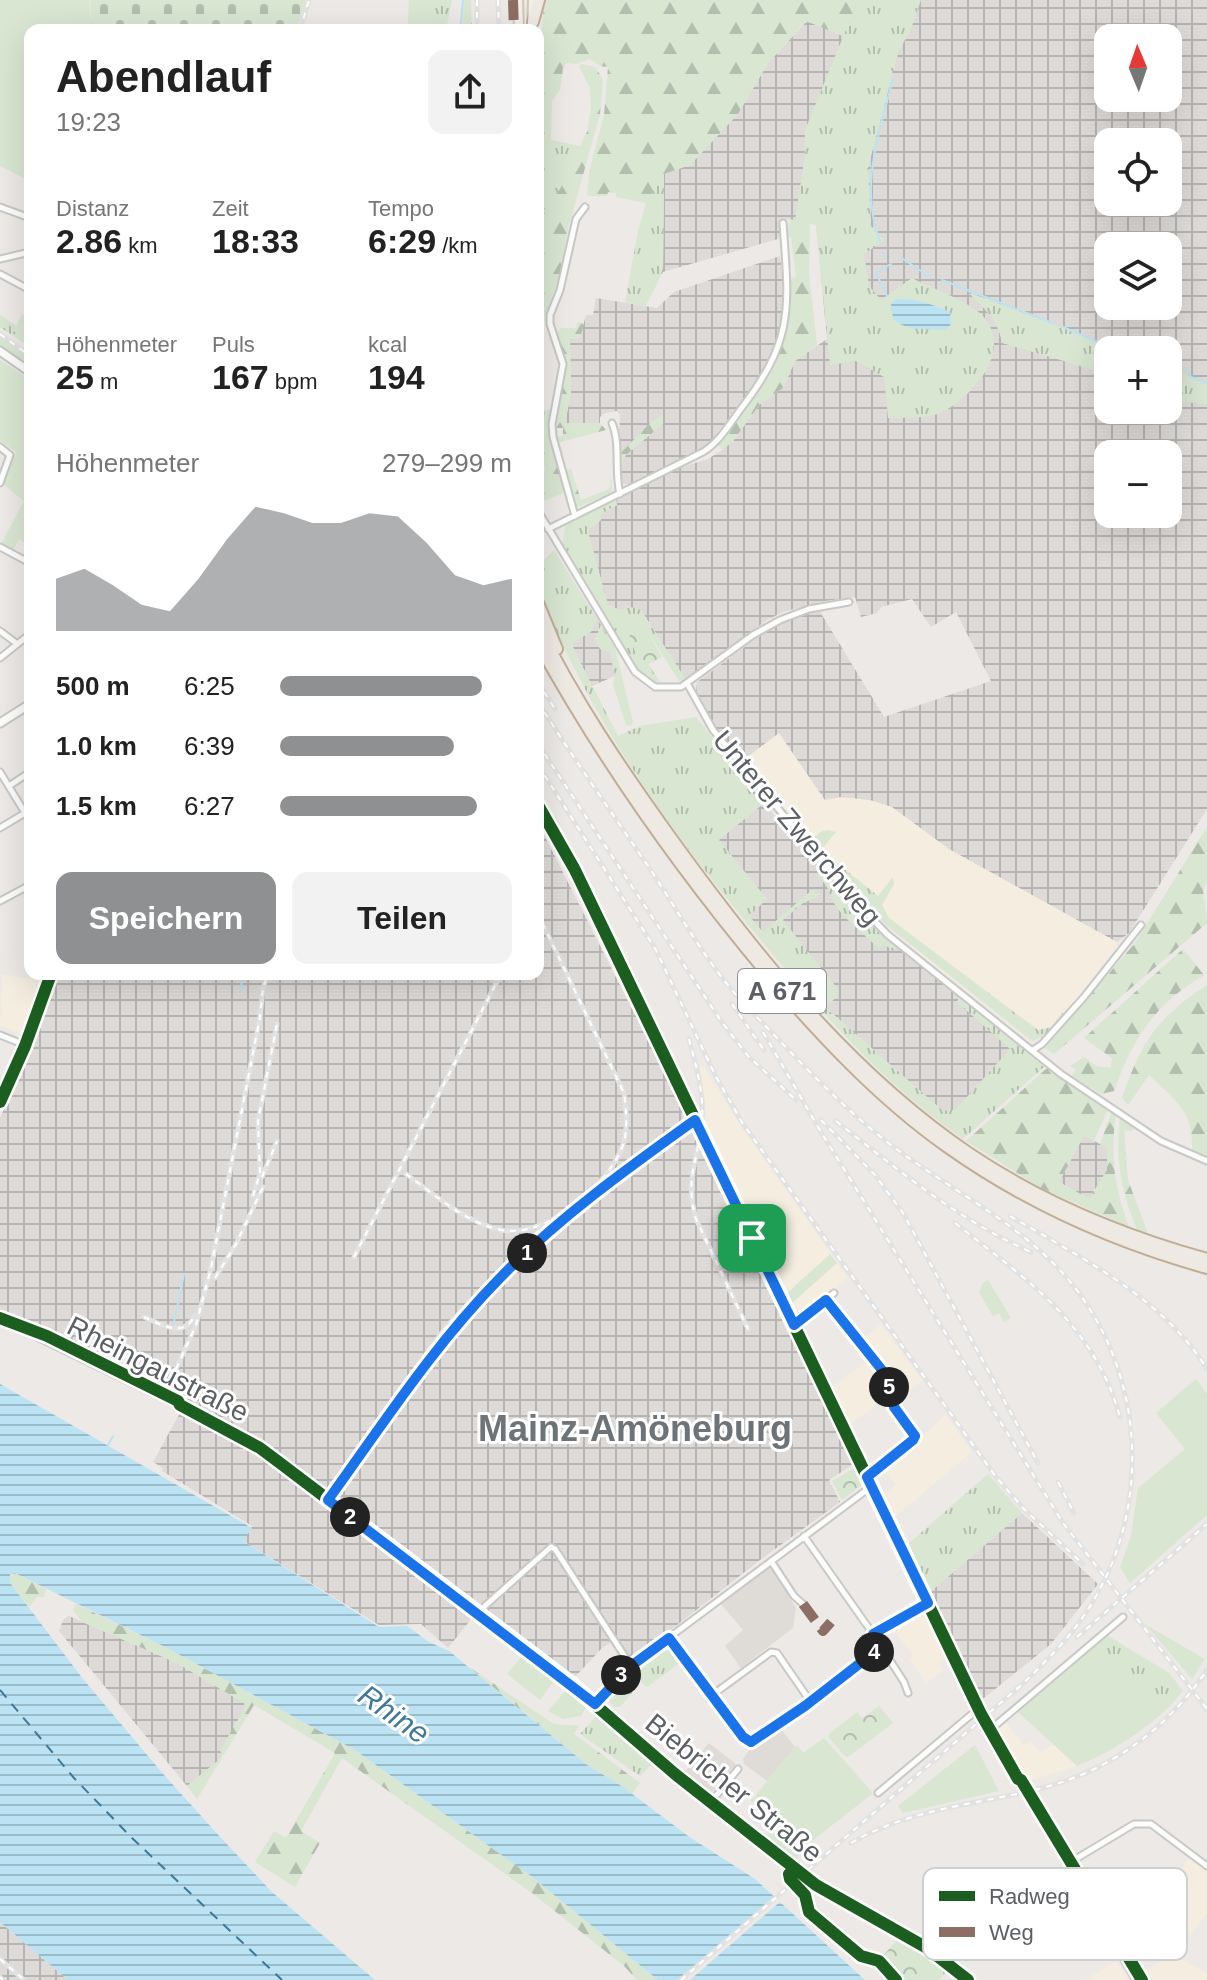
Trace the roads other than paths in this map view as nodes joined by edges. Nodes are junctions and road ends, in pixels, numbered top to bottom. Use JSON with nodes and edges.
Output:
{"nodes":[{"id":1,"x":518,"y":0,"type":"edge"},
{"id":2,"x":536,"y":0,"type":"edge"},
{"id":3,"x":519,"y":24,"type":"edge"},
{"id":4,"x":532,"y":24,"type":"edge"},
{"id":5,"x":0,"y":207,"type":"edge"},
{"id":6,"x":585,"y":207,"type":"dead end"},
{"id":7,"x":24,"y":216,"type":"edge"},
{"id":8,"x":783,"y":223,"type":"dead end"},
{"id":9,"x":24,"y":253,"type":"edge"},
{"id":10,"x":0,"y":259,"type":"edge"},
{"id":11,"x":0,"y":274,"type":"edge"},
{"id":12,"x":24,"y":287,"type":"edge"},
{"id":13,"x":0,"y":351,"type":"edge"},
{"id":14,"x":24,"y":368,"type":"edge"},
{"id":15,"x":612,"y":423,"type":"dead end"},
{"id":16,"x":0,"y":447,"type":"edge"},
{"id":17,"x":0,"y":483,"type":"edge"},
{"id":18,"x":620,"y":494,"type":"junction"},
{"id":19,"x":575,"y":516,"type":"junction"},
{"id":20,"x":544,"y":522,"type":"edge"},
{"id":21,"x":548,"y":529,"type":"junction"},
{"id":22,"x":0,"y":547,"type":"edge"},
{"id":23,"x":24,"y":560,"type":"edge"},
{"id":24,"x":849,"y":602,"type":"dead end"},
{"id":25,"x":544,"y":620,"type":"edge"},
{"id":26,"x":0,"y":631,"type":"edge"},
{"id":27,"x":24,"y":638,"type":"edge"},
{"id":28,"x":544,"y":638,"type":"edge"},
{"id":29,"x":16,"y":643,"type":"junction"},
{"id":30,"x":544,"y":652,"type":"edge"},
{"id":31,"x":0,"y":658,"type":"edge"},
{"id":32,"x":544,"y":662,"type":"edge"},
{"id":33,"x":688,"y":685,"type":"junction"},
{"id":34,"x":568,"y":689,"type":"junction"},
{"id":35,"x":24,"y":708,"type":"edge"},
{"id":36,"x":0,"y":723,"type":"edge"},
{"id":37,"x":0,"y":772,"type":"edge"},
{"id":38,"x":24,"y":776,"type":"edge"},
{"id":39,"x":9,"y":786,"type":"junction"},
{"id":40,"x":24,"y":811,"type":"edge"},
{"id":41,"x":24,"y":814,"type":"edge"},
{"id":42,"x":544,"y":816,"type":"edge"},
{"id":43,"x":544,"y":820,"type":"edge"},
{"id":44,"x":550,"y":827,"type":"junction"},
{"id":45,"x":0,"y":828,"type":"edge"},
{"id":46,"x":24,"y":888,"type":"edge"},
{"id":47,"x":0,"y":901,"type":"edge"},
{"id":48,"x":1141,"y":925,"type":"dead end"},
{"id":49,"x":49,"y":980,"type":"edge"},
{"id":50,"x":0,"y":1035,"type":"edge"},
{"id":51,"x":25,"y":1045,"type":"junction"},
{"id":52,"x":1035,"y":1053,"type":"junction"},
{"id":53,"x":0,"y":1102,"type":"edge"},
{"id":54,"x":695,"y":1120,"type":"junction"},
{"id":55,"x":969,"y":1158,"type":"junction"},
{"id":56,"x":1207,"y":1161,"type":"edge"},
{"id":57,"x":1207,"y":1259,"type":"edge"},
{"id":58,"x":1207,"y":1268,"type":"edge"},
{"id":59,"x":834,"y":1293,"type":"dead end"},
{"id":60,"x":826,"y":1300,"type":"junction"},
{"id":61,"x":0,"y":1318,"type":"edge"},
{"id":62,"x":794,"y":1325,"type":"junction"},
{"id":63,"x":867,"y":1477,"type":"junction"},
{"id":64,"x":872,"y":1486,"type":"junction"},
{"id":65,"x":328,"y":1500,"type":"junction"},
{"id":66,"x":804,"y":1536,"type":"junction"},
{"id":67,"x":771,"y":1561,"type":"junction"},
{"id":68,"x":928,"y":1603,"type":"junction"},
{"id":69,"x":803,"y":1604,"type":"dead end"},
{"id":70,"x":477,"y":1614,"type":"junction"},
{"id":71,"x":1123,"y":1617,"type":"dead end"},
{"id":72,"x":873,"y":1634,"type":"junction"},
{"id":73,"x":669,"y":1638,"type":"junction"},
{"id":74,"x":881,"y":1647,"type":"junction"},
{"id":75,"x":631,"y":1666,"type":"junction"},
{"id":76,"x":908,"y":1693,"type":"dead end"},
{"id":77,"x":711,"y":1696,"type":"junction"},
{"id":78,"x":810,"y":1701,"type":"junction"},
{"id":79,"x":595,"y":1704,"type":"junction"},
{"id":80,"x":980,"y":1711,"type":"junction"},
{"id":81,"x":990,"y":1730,"type":"junction"},
{"id":82,"x":738,"y":1769,"type":"dead end"},
{"id":83,"x":878,"y":1793,"type":"dead end"},
{"id":84,"x":711,"y":1802,"type":"junction"},
{"id":85,"x":1068,"y":1864,"type":"junction"},
{"id":86,"x":1207,"y":1866,"type":"edge"},
{"id":87,"x":1070,"y":1868,"type":"edge"},
{"id":88,"x":923,"y":1946,"type":"edge"},
{"id":89,"x":942,"y":1960,"type":"edge"},
{"id":90,"x":1125,"y":1960,"type":"edge"},
{"id":91,"x":968,"y":1980,"type":"edge"},
{"id":92,"x":1137,"y":1980,"type":"edge"}],
"edges":[{"from":1,"to":3,"type":"main road"},
{"from":2,"to":4,"type":"highway"},
{"from":5,"to":7,"type":"street"},
{"from":6,"to":19,"type":"street"},
{"from":8,"to":18,"type":"street"},
{"from":9,"to":10,"type":"street"},
{"from":11,"to":12,"type":"street"},
{"from":13,"to":14,"type":"street"},
{"from":15,"to":18,"type":"street"},
{"from":16,"to":17,"type":"street"},
{"from":18,"to":19,"type":"street"},
{"from":19,"to":21,"type":"street"},
{"from":20,"to":21,"type":"street"},
{"from":21,"to":33,"type":"street"},
{"from":22,"to":23,"type":"street"},
{"from":24,"to":33,"type":"street"},
{"from":25,"to":34,"type":"highway"},
{"from":26,"to":29,"type":"street"},
{"from":27,"to":29,"type":"street"},
{"from":28,"to":34,"type":"highway","number":"A 671"},
{"from":29,"to":31,"type":"street"},
{"from":30,"to":34,"type":"highway","number":"A 671"},
{"from":32,"to":34,"type":"highway"},
{"from":33,"to":52,"type":"street","name":"Unterer Zwerchweg"},
{"from":34,"to":55,"type":"highway","number":"A 671"},
{"from":35,"to":36,"type":"street"},
{"from":37,"to":39,"type":"street"},
{"from":38,"to":39,"type":"street"},
{"from":39,"to":40,"type":"street"},
{"from":41,"to":45,"type":"street"},
{"from":42,"to":44,"type":"street"},
{"from":43,"to":44,"type":"street"},
{"from":44,"to":54,"type":"street"},
{"from":46,"to":47,"type":"street"},
{"from":48,"to":52,"type":"street"},
{"from":49,"to":51,"type":"street"},
{"from":50,"to":51,"type":"street"},
{"from":51,"to":53,"type":"street"},
{"from":52,"to":56,"type":"street","name":"Unterer Zwerchweg"},
{"from":54,"to":62,"type":"street"},
{"from":54,"to":65,"type":"street"},
{"from":55,"to":57,"type":"highway","number":"A 671"},
{"from":55,"to":58,"type":"highway","number":"A 671"},
{"from":59,"to":60,"type":"street"},
{"from":60,"to":62,"type":"street"},
{"from":60,"to":63,"type":"street"},
{"from":61,"to":65,"type":"street","name":"Rheingaustraße"},
{"from":62,"to":63,"type":"street"},
{"from":63,"to":64,"type":"street"},
{"from":64,"to":66,"type":"street"},
{"from":64,"to":68,"type":"street"},
{"from":65,"to":70,"type":"street","name":"Biebricher Straße"},
{"from":66,"to":67,"type":"street"},
{"from":66,"to":72,"type":"street"},
{"from":67,"to":69,"type":"street"},
{"from":67,"to":73,"type":"street"},
{"from":68,"to":72,"type":"street"},
{"from":68,"to":80,"type":"street"},
{"from":70,"to":75,"type":"street"},
{"from":70,"to":79,"type":"street","name":"Biebricher Straße"},
{"from":71,"to":81,"type":"street"},
{"from":72,"to":74,"type":"street"},
{"from":73,"to":75,"type":"street"},
{"from":73,"to":77,"type":"street"},
{"from":74,"to":76,"type":"street"},
{"from":74,"to":78,"type":"street"},
{"from":75,"to":79,"type":"street"},
{"from":77,"to":78,"type":"street"},
{"from":77,"to":78,"type":"street"},
{"from":79,"to":84,"type":"street","name":"Biebricher Straße"},
{"from":80,"to":81,"type":"street"},
{"from":80,"to":83,"type":"street"},
{"from":81,"to":85,"type":"street"},
{"from":82,"to":84,"type":"street"},
{"from":84,"to":88,"type":"street","name":"Biebricher Straße"},
{"from":85,"to":86,"type":"street"},
{"from":85,"to":87,"type":"street"},
{"from":89,"to":91,"type":"street","name":"Biebricher Straße"},
{"from":90,"to":92,"type":"street"}]}
